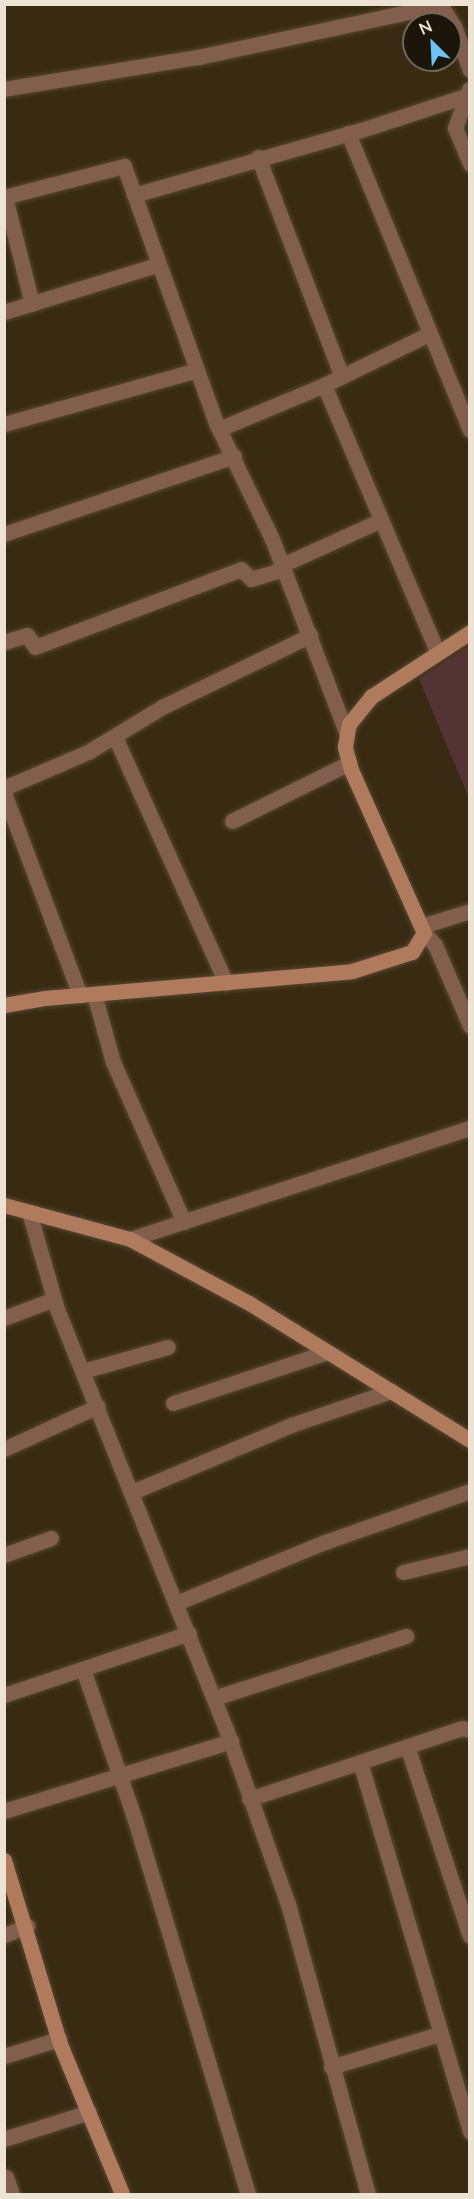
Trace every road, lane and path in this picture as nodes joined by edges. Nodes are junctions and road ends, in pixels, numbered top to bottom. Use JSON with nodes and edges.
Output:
{"nodes":[{"id":1,"x":440,"y":5,"type":"edge"},
{"id":2,"x":470,"y":70,"type":"edge"},
{"id":3,"x":4,"y":89,"type":"edge"},
{"id":4,"x":469,"y":91,"type":"edge"},
{"id":5,"x":348,"y":134,"type":"junction"},
{"id":6,"x":258,"y":157,"type":"junction"},
{"id":7,"x":470,"y":164,"type":"edge"},
{"id":8,"x":134,"y":195,"type":"junction"},
{"id":9,"x":5,"y":197,"type":"edge"},
{"id":10,"x":157,"y":265,"type":"junction"},
{"id":11,"x":32,"y":304,"type":"junction"},
{"id":12,"x":4,"y":312,"type":"edge"},
{"id":13,"x":429,"y":334,"type":"junction"},
{"id":14,"x":197,"y":370,"type":"junction"},
{"id":15,"x":342,"y":377,"type":"junction"},
{"id":16,"x":324,"y":385,"type":"junction"},
{"id":17,"x":4,"y":424,"type":"edge"},
{"id":18,"x":219,"y":429,"type":"junction"},
{"id":19,"x":470,"y":430,"type":"edge"},
{"id":20,"x":234,"y":456,"type":"junction"},
{"id":21,"x":381,"y":520,"type":"junction"},
{"id":22,"x":4,"y":534,"type":"edge"},
{"id":23,"x":283,"y":567,"type":"junction"},
{"id":24,"x":470,"y":632,"type":"edge"},
{"id":25,"x":311,"y":635,"type":"junction"},
{"id":26,"x":4,"y":642,"type":"edge"},
{"id":27,"x":438,"y":653,"type":"junction"},
{"id":28,"x":347,"y":734,"type":"junction"},
{"id":29,"x":115,"y":737,"type":"junction"},
{"id":30,"x":349,"y":763,"type":"junction"},
{"id":31,"x":4,"y":788,"type":"edge"},
{"id":32,"x":4,"y":793,"type":"edge"},
{"id":33,"x":232,"y":821,"type":"dead end"},
{"id":34,"x":470,"y":911,"type":"edge"},
{"id":35,"x":423,"y":929,"type":"junction"},
{"id":36,"x":226,"y":983,"type":"junction"},
{"id":37,"x":87,"y":995,"type":"junction"},
{"id":38,"x":4,"y":1005,"type":"edge"},
{"id":39,"x":470,"y":1026,"type":"edge"},
{"id":40,"x":470,"y":1128,"type":"edge"},
{"id":41,"x":4,"y":1205,"type":"edge"},
{"id":42,"x":29,"y":1212,"type":"junction"},
{"id":43,"x":184,"y":1222,"type":"junction"},
{"id":44,"x":130,"y":1239,"type":"junction"},
{"id":45,"x":54,"y":1299,"type":"junction"},
{"id":46,"x":4,"y":1318,"type":"edge"},
{"id":47,"x":168,"y":1347,"type":"dead end"},
{"id":48,"x":327,"y":1352,"type":"junction"},
{"id":49,"x":84,"y":1371,"type":"junction"},
{"id":50,"x":391,"y":1391,"type":"junction"},
{"id":51,"x":173,"y":1403,"type":"dead end"},
{"id":52,"x":98,"y":1406,"type":"junction"},
{"id":53,"x":470,"y":1440,"type":"edge"},
{"id":54,"x":4,"y":1449,"type":"edge"},
{"id":55,"x":470,"y":1491,"type":"edge"},
{"id":56,"x":132,"y":1492,"type":"junction"},
{"id":57,"x":51,"y":1538,"type":"dead end"},
{"id":58,"x":4,"y":1556,"type":"edge"},
{"id":59,"x":470,"y":1556,"type":"edge"},
{"id":60,"x":403,"y":1572,"type":"dead end"},
{"id":61,"x":176,"y":1603,"type":"junction"},
{"id":62,"x":189,"y":1634,"type":"junction"},
{"id":63,"x":406,"y":1636,"type":"dead end"},
{"id":64,"x":83,"y":1669,"type":"junction"},
{"id":65,"x":4,"y":1695,"type":"edge"},
{"id":66,"x":214,"y":1698,"type":"junction"},
{"id":67,"x":470,"y":1730,"type":"edge"},
{"id":68,"x":231,"y":1741,"type":"junction"},
{"id":69,"x":407,"y":1746,"type":"junction"},
{"id":70,"x":360,"y":1762,"type":"junction"},
{"id":71,"x":120,"y":1776,"type":"junction"},
{"id":72,"x":249,"y":1799,"type":"junction"},
{"id":73,"x":4,"y":1811,"type":"edge"},
{"id":74,"x":4,"y":1860,"type":"edge"},
{"id":75,"x":27,"y":1926,"type":"junction"},
{"id":76,"x":4,"y":1935,"type":"edge"},
{"id":77,"x":470,"y":1936,"type":"edge"},
{"id":78,"x":439,"y":2034,"type":"junction"},
{"id":79,"x":59,"y":2039,"type":"junction"},
{"id":80,"x":4,"y":2056,"type":"edge"},
{"id":81,"x":331,"y":2067,"type":"junction"},
{"id":82,"x":89,"y":2112,"type":"junction"},
{"id":83,"x":470,"y":2132,"type":"edge"},
{"id":84,"x":4,"y":2139,"type":"edge"},
{"id":85,"x":6,"y":2177,"type":"dead end"},
{"id":86,"x":12,"y":2194,"type":"edge"},
{"id":87,"x":122,"y":2194,"type":"edge"},
{"id":88,"x":248,"y":2194,"type":"edge"},
{"id":89,"x":368,"y":2194,"type":"edge"}],
"edges":[{"from":1,"to":2,"type":"street"},
{"from":1,"to":3,"type":"street"},
{"from":4,"to":5,"type":"street"},
{"from":4,"to":7,"type":"street"},
{"from":5,"to":6,"type":"street"},
{"from":5,"to":13,"type":"street"},
{"from":6,"to":8,"type":"street"},
{"from":6,"to":15,"type":"street"},
{"from":8,"to":9,"type":"street"},
{"from":8,"to":10,"type":"street"},
{"from":9,"to":11,"type":"street"},
{"from":10,"to":11,"type":"street"},
{"from":10,"to":14,"type":"street"},
{"from":11,"to":12,"type":"street"},
{"from":13,"to":15,"type":"street"},
{"from":13,"to":19,"type":"street"},
{"from":14,"to":17,"type":"street"},
{"from":14,"to":18,"type":"street"},
{"from":15,"to":16,"type":"street"},
{"from":16,"to":18,"type":"street"},
{"from":16,"to":21,"type":"street"},
{"from":18,"to":20,"type":"street"},
{"from":20,"to":22,"type":"street"},
{"from":20,"to":23,"type":"street"},
{"from":21,"to":23,"type":"street"},
{"from":21,"to":27,"type":"street"},
{"from":23,"to":25,"type":"street"},
{"from":23,"to":26,"type":"street"},
{"from":24,"to":27,"type":"street"},
{"from":25,"to":28,"type":"street"},
{"from":25,"to":29,"type":"street"},
{"from":27,"to":28,"type":"street"},
{"from":28,"to":30,"type":"street"},
{"from":29,"to":31,"type":"street"},
{"from":29,"to":36,"type":"street"},
{"from":30,"to":33,"type":"street"},
{"from":30,"to":35,"type":"street"},
{"from":32,"to":37,"type":"street"},
{"from":34,"to":35,"type":"street"},
{"from":35,"to":36,"type":"street"},
{"from":35,"to":39,"type":"street"},
{"from":36,"to":37,"type":"street"},
{"from":37,"to":38,"type":"street"},
{"from":37,"to":43,"type":"street"},
{"from":40,"to":43,"type":"street"},
{"from":41,"to":42,"type":"street"},
{"from":42,"to":44,"type":"street"},
{"from":42,"to":45,"type":"street"},
{"from":43,"to":44,"type":"street"},
{"from":44,"to":48,"type":"street"},
{"from":45,"to":46,"type":"street"},
{"from":45,"to":49,"type":"street"},
{"from":47,"to":49,"type":"street"},
{"from":48,"to":50,"type":"street"},
{"from":48,"to":51,"type":"street"},
{"from":49,"to":52,"type":"street"},
{"from":50,"to":53,"type":"street"},
{"from":50,"to":56,"type":"street"},
{"from":52,"to":54,"type":"street"},
{"from":52,"to":56,"type":"street"},
{"from":55,"to":61,"type":"street"},
{"from":56,"to":61,"type":"street"},
{"from":57,"to":58,"type":"street"},
{"from":59,"to":60,"type":"street"},
{"from":61,"to":62,"type":"street"},
{"from":62,"to":64,"type":"street"},
{"from":62,"to":66,"type":"street"},
{"from":63,"to":66,"type":"street"},
{"from":64,"to":65,"type":"street"},
{"from":64,"to":71,"type":"street"},
{"from":66,"to":68,"type":"street"},
{"from":67,"to":69,"type":"street"},
{"from":68,"to":71,"type":"street"},
{"from":68,"to":72,"type":"street"},
{"from":69,"to":70,"type":"street"},
{"from":69,"to":77,"type":"street"},
{"from":70,"to":72,"type":"street"},
{"from":70,"to":78,"type":"street"},
{"from":71,"to":73,"type":"street"},
{"from":71,"to":88,"type":"street"},
{"from":72,"to":81,"type":"street"},
{"from":74,"to":75,"type":"street"},
{"from":75,"to":76,"type":"street"},
{"from":75,"to":79,"type":"street"},
{"from":78,"to":81,"type":"street"},
{"from":78,"to":83,"type":"street"},
{"from":79,"to":80,"type":"street"},
{"from":79,"to":82,"type":"street"},
{"from":81,"to":89,"type":"street"},
{"from":82,"to":84,"type":"street"},
{"from":82,"to":87,"type":"street"},
{"from":85,"to":86,"type":"street"}]}
